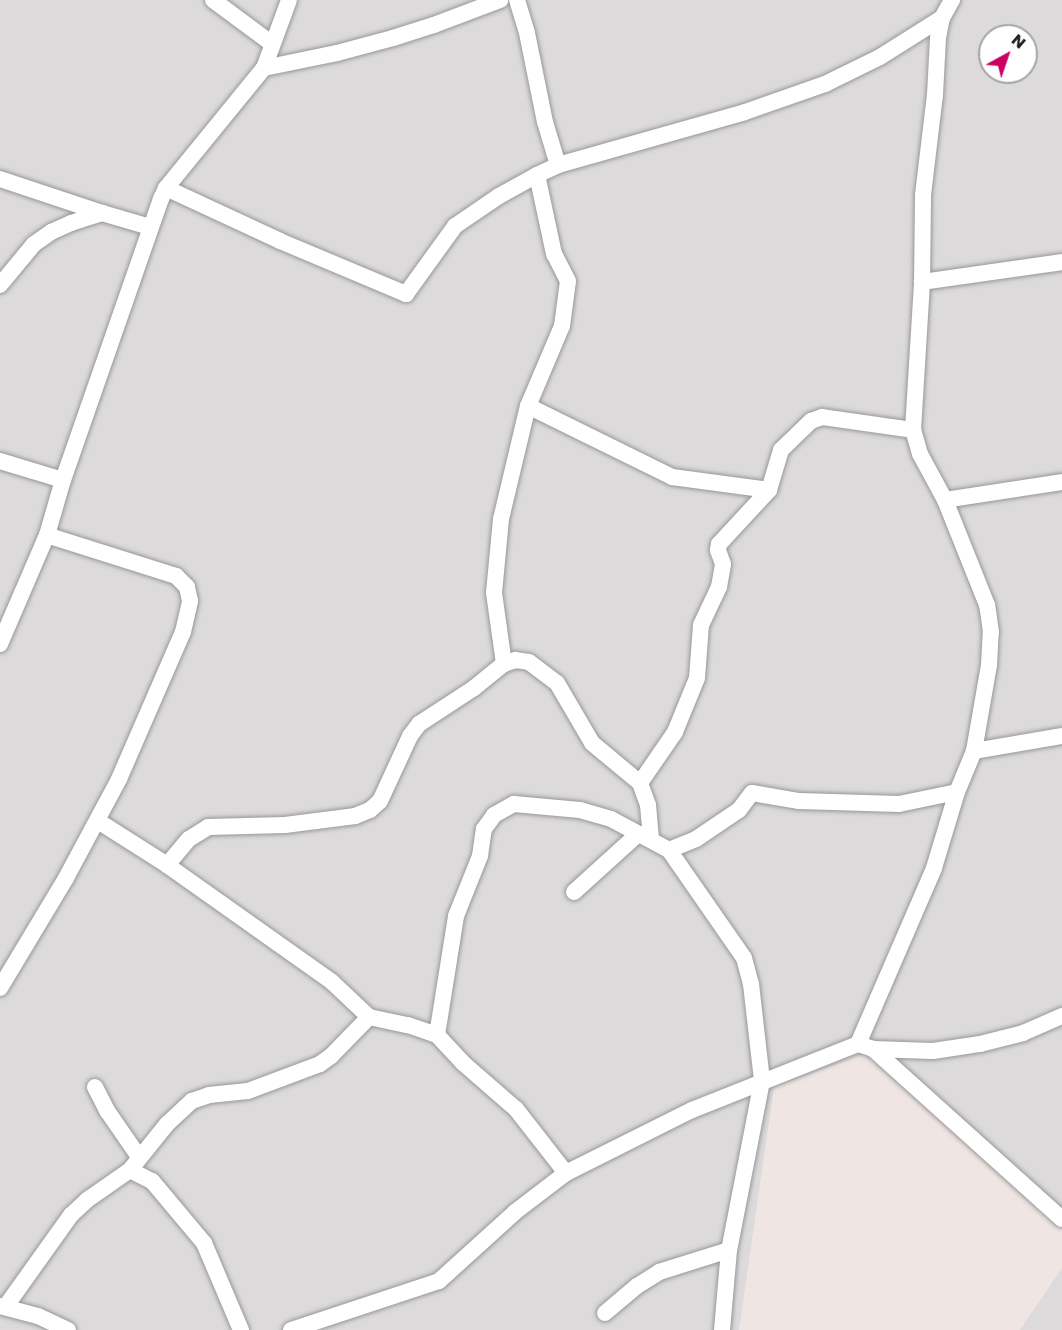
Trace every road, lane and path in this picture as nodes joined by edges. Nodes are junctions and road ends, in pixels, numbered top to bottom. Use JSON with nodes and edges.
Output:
{"nodes":[{"id":1,"x":213,"y":0,"type":"edge"},
{"id":2,"x":289,"y":0,"type":"edge"},
{"id":3,"x":500,"y":0,"type":"edge"},
{"id":4,"x":517,"y":0,"type":"edge"},
{"id":5,"x":952,"y":0,"type":"edge"},
{"id":6,"x":942,"y":18,"type":"junction"},
{"id":7,"x":271,"y":43,"type":"junction"},
{"id":8,"x":264,"y":68,"type":"junction"},
{"id":9,"x":558,"y":165,"type":"junction"},
{"id":10,"x":537,"y":175,"type":"junction"},
{"id":11,"x":0,"y":179,"type":"edge"},
{"id":12,"x":166,"y":188,"type":"junction"},
{"id":13,"x":102,"y":213,"type":"junction"},
{"id":14,"x":150,"y":227,"type":"junction"},
{"id":15,"x":1062,"y":262,"type":"edge"},
{"id":16,"x":922,"y":282,"type":"junction"},
{"id":17,"x":0,"y":285,"type":"edge"},
{"id":18,"x":528,"y":406,"type":"junction"},
{"id":19,"x":913,"y":430,"type":"junction"},
{"id":20,"x":0,"y":461,"type":"edge"},
{"id":21,"x":63,"y":480,"type":"junction"},
{"id":22,"x":1062,"y":482,"type":"edge"},
{"id":23,"x":769,"y":490,"type":"junction"},
{"id":24,"x":945,"y":500,"type":"junction"},
{"id":25,"x":47,"y":535,"type":"junction"},
{"id":26,"x":0,"y":644,"type":"edge"},
{"id":27,"x":504,"y":664,"type":"junction"},
{"id":28,"x":1062,"y":736,"type":"edge"},
{"id":29,"x":974,"y":751,"type":"junction"},
{"id":30,"x":640,"y":783,"type":"junction"},
{"id":31,"x":957,"y":792,"type":"junction"},
{"id":32,"x":98,"y":821,"type":"junction"},
{"id":33,"x":644,"y":837,"type":"junction"},
{"id":34,"x":669,"y":850,"type":"junction"},
{"id":35,"x":167,"y":865,"type":"junction"},
{"id":36,"x":574,"y":892,"type":"dead end"},
{"id":37,"x":0,"y":988,"type":"edge"},
{"id":38,"x":1062,"y":1016,"type":"edge"},
{"id":39,"x":369,"y":1017,"type":"junction"},
{"id":40,"x":437,"y":1035,"type":"junction"},
{"id":41,"x":866,"y":1046,"type":"junction"},
{"id":42,"x":762,"y":1081,"type":"junction"},
{"id":43,"x":95,"y":1087,"type":"dead end"},
{"id":44,"x":135,"y":1164,"type":"junction"},
{"id":45,"x":566,"y":1173,"type":"junction"},
{"id":46,"x":1062,"y":1219,"type":"edge"},
{"id":47,"x":729,"y":1250,"type":"junction"},
{"id":48,"x":3,"y":1306,"type":"edge"},
{"id":49,"x":605,"y":1313,"type":"dead end"},
{"id":50,"x":68,"y":1330,"type":"edge"},
{"id":51,"x":241,"y":1330,"type":"edge"},
{"id":52,"x":291,"y":1330,"type":"edge"},
{"id":53,"x":722,"y":1330,"type":"edge"}],
"edges":[{"from":1,"to":7,"type":"street"},
{"from":2,"to":7,"type":"street"},
{"from":3,"to":8,"type":"street"},
{"from":4,"to":9,"type":"street"},
{"from":5,"to":6,"type":"street"},
{"from":6,"to":9,"type":"street"},
{"from":6,"to":16,"type":"street"},
{"from":7,"to":8,"type":"street"},
{"from":8,"to":12,"type":"street"},
{"from":9,"to":10,"type":"street"},
{"from":10,"to":12,"type":"street"},
{"from":10,"to":18,"type":"street"},
{"from":11,"to":13,"type":"street"},
{"from":12,"to":14,"type":"street"},
{"from":13,"to":14,"type":"street"},
{"from":13,"to":17,"type":"street"},
{"from":14,"to":21,"type":"street"},
{"from":15,"to":16,"type":"street"},
{"from":16,"to":19,"type":"street"},
{"from":18,"to":23,"type":"street"},
{"from":18,"to":27,"type":"street"},
{"from":19,"to":23,"type":"street"},
{"from":19,"to":24,"type":"street"},
{"from":20,"to":21,"type":"street"},
{"from":21,"to":25,"type":"street"},
{"from":22,"to":24,"type":"street"},
{"from":23,"to":30,"type":"street"},
{"from":24,"to":29,"type":"street"},
{"from":25,"to":26,"type":"street"},
{"from":25,"to":32,"type":"street"},
{"from":27,"to":30,"type":"street"},
{"from":27,"to":35,"type":"street"},
{"from":28,"to":29,"type":"street"},
{"from":29,"to":31,"type":"street"},
{"from":30,"to":33,"type":"street"},
{"from":31,"to":34,"type":"street"},
{"from":31,"to":41,"type":"street"},
{"from":32,"to":35,"type":"street"},
{"from":32,"to":37,"type":"street"},
{"from":33,"to":34,"type":"street"},
{"from":33,"to":36,"type":"street"},
{"from":33,"to":40,"type":"street"},
{"from":34,"to":42,"type":"street"},
{"from":35,"to":39,"type":"street"},
{"from":38,"to":41,"type":"street"},
{"from":39,"to":40,"type":"street"},
{"from":39,"to":44,"type":"street"},
{"from":40,"to":45,"type":"street"},
{"from":41,"to":42,"type":"street"},
{"from":41,"to":46,"type":"street"},
{"from":42,"to":45,"type":"street"},
{"from":42,"to":47,"type":"street"},
{"from":43,"to":44,"type":"street"},
{"from":44,"to":48,"type":"street"},
{"from":44,"to":51,"type":"street"},
{"from":45,"to":52,"type":"street"},
{"from":47,"to":49,"type":"street"},
{"from":47,"to":53,"type":"street"},
{"from":48,"to":50,"type":"street"}]}
